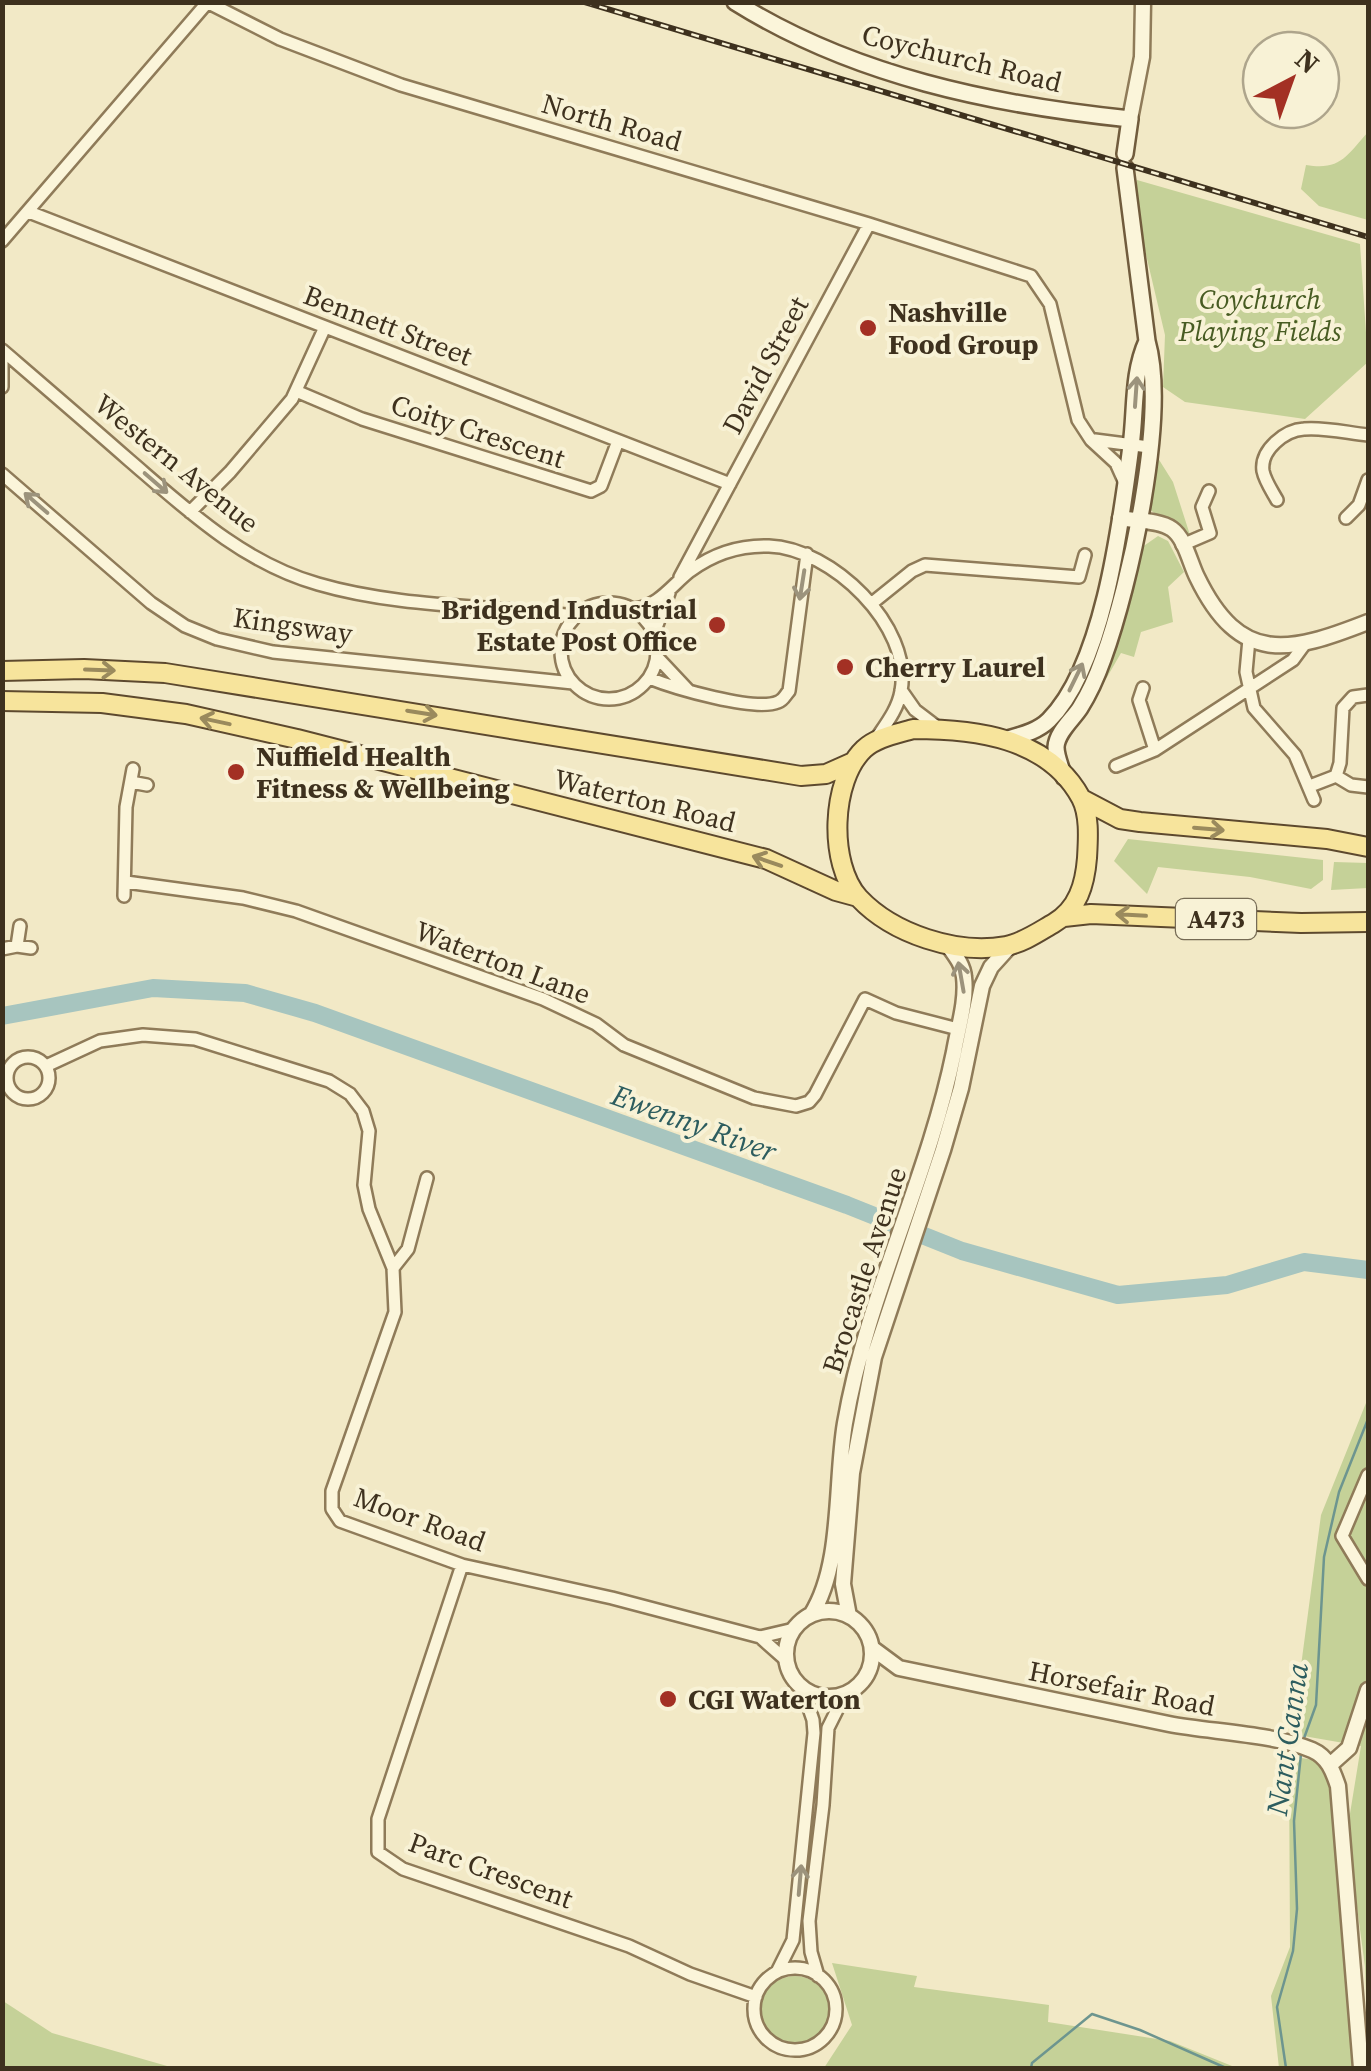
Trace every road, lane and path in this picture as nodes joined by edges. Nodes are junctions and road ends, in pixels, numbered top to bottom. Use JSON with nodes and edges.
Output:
{"nodes":[{"id":1,"x":735,"y":2,"type":"edge"},
{"id":2,"x":1143,"y":2,"type":"edge"},
{"id":3,"x":207,"y":3,"type":"edge"},
{"id":4,"x":1130,"y":118,"type":"junction"},
{"id":5,"x":29,"y":212,"type":"junction"},
{"id":6,"x":869,"y":224,"type":"junction"},
{"id":7,"x":2,"y":240,"type":"edge"},
{"id":8,"x":324,"y":327,"type":"junction"},
{"id":9,"x":1147,"y":341,"type":"junction"},
{"id":10,"x":2,"y":350,"type":"edge"},
{"id":11,"x":2,"y":362,"type":"edge"},
{"id":12,"x":2,"y":386,"type":"edge"},
{"id":13,"x":296,"y":392,"type":"junction"},
{"id":14,"x":1368,"y":435,"type":"edge"},
{"id":15,"x":1090,"y":440,"type":"junction"},
{"id":16,"x":618,"y":441,"type":"junction"},
{"id":17,"x":1131,"y":446,"type":"junction"},
{"id":18,"x":1149,"y":447,"type":"junction"},
{"id":19,"x":2,"y":474,"type":"edge"},
{"id":20,"x":1368,"y":480,"type":"edge"},
{"id":21,"x":1125,"y":483,"type":"junction"},
{"id":22,"x":730,"y":484,"type":"junction"},
{"id":23,"x":1209,"y":491,"type":"dead end"},
{"id":24,"x":1277,"y":500,"type":"dead end"},
{"id":25,"x":190,"y":512,"type":"junction"},
{"id":26,"x":1120,"y":518,"type":"junction"},
{"id":27,"x":1346,"y":518,"type":"dead end"},
{"id":28,"x":1138,"y":521,"type":"junction"},
{"id":29,"x":708,"y":530,"type":"junction"},
{"id":30,"x":1182,"y":545,"type":"junction"},
{"id":31,"x":719,"y":554,"type":"junction"},
{"id":32,"x":807,"y":554,"type":"junction"},
{"id":33,"x":1085,"y":556,"type":"dead end"},
{"id":34,"x":678,"y":582,"type":"junction"},
{"id":35,"x":668,"y":593,"type":"junction"},
{"id":36,"x":871,"y":604,"type":"junction"},
{"id":37,"x":634,"y":609,"type":"junction"},
{"id":38,"x":574,"y":616,"type":"junction"},
{"id":39,"x":1368,"y":622,"type":"edge"},
{"id":40,"x":654,"y":632,"type":"junction"},
{"id":41,"x":1248,"y":639,"type":"junction"},
{"id":42,"x":1304,"y":645,"type":"junction"},
{"id":43,"x":657,"y":658,"type":"junction"},
{"id":44,"x":2,"y":671,"type":"edge"},
{"id":45,"x":649,"y":678,"type":"junction"},
{"id":46,"x":573,"y":683,"type":"junction"},
{"id":47,"x":1143,"y":688,"type":"dead end"},
{"id":48,"x":1248,"y":688,"type":"junction"},
{"id":49,"x":901,"y":690,"type":"junction"},
{"id":50,"x":692,"y":693,"type":"junction"},
{"id":51,"x":1368,"y":696,"type":"edge"},
{"id":52,"x":2,"y":701,"type":"edge"},
{"id":53,"x":940,"y":729,"type":"junction"},
{"id":54,"x":1008,"y":739,"type":"junction"},
{"id":55,"x":873,"y":742,"type":"junction"},
{"id":56,"x":1154,"y":750,"type":"junction"},
{"id":57,"x":852,"y":762,"type":"junction"},
{"id":58,"x":1116,"y":766,"type":"dead end"},
{"id":59,"x":1064,"y":776,"type":"junction"},
{"id":60,"x":1336,"y":776,"type":"junction"},
{"id":61,"x":146,"y":785,"type":"dead end"},
{"id":62,"x":1310,"y":786,"type":"junction"},
{"id":63,"x":1368,"y":787,"type":"edge"},
{"id":64,"x":1082,"y":799,"type":"junction"},
{"id":65,"x":1314,"y":800,"type":"dead end"},
{"id":66,"x":1368,"y":847,"type":"edge"},
{"id":67,"x":126,"y":882,"type":"junction"},
{"id":68,"x":124,"y":896,"type":"dead end"},
{"id":69,"x":858,"y":896,"type":"junction"},
{"id":70,"x":1064,"y":917,"type":"junction"},
{"id":71,"x":1368,"y":922,"type":"edge"},
{"id":72,"x":20,"y":926,"type":"dead end"},
{"id":73,"x":947,"y":944,"type":"junction"},
{"id":74,"x":16,"y":946,"type":"junction"},
{"id":75,"x":1010,"y":946,"type":"junction"},
{"id":76,"x":31,"y":948,"type":"dead end"},
{"id":77,"x":2,"y":949,"type":"edge"},
{"id":78,"x":958,"y":1029,"type":"junction"},
{"id":79,"x":46,"y":1066,"type":"junction"},
{"id":80,"x":6,"y":1089,"type":"edge"},
{"id":81,"x":428,"y":1178,"type":"dead end"},
{"id":82,"x":915,"y":1209,"type":"junction"},
{"id":83,"x":899,"y":1252,"type":"junction"},
{"id":84,"x":393,"y":1268,"type":"junction"},
{"id":85,"x":1368,"y":1474,"type":"edge"},
{"id":86,"x":462,"y":1565,"type":"junction"},
{"id":87,"x":1368,"y":1579,"type":"edge"},
{"id":88,"x":811,"y":1615,"type":"junction"},
{"id":89,"x":849,"y":1616,"type":"junction"},
{"id":90,"x":794,"y":1629,"type":"junction"},
{"id":91,"x":760,"y":1637,"type":"junction"},
{"id":92,"x":872,"y":1648,"type":"junction"},
{"id":93,"x":787,"y":1661,"type":"junction"},
{"id":94,"x":899,"y":1668,"type":"junction"},
{"id":95,"x":867,"y":1676,"type":"junction"},
{"id":96,"x":802,"y":1688,"type":"junction"},
{"id":97,"x":1368,"y":1690,"type":"edge"},
{"id":98,"x":845,"y":1694,"type":"junction"},
{"id":99,"x":1330,"y":1764,"type":"junction"},
{"id":100,"x":776,"y":1972,"type":"junction"},
{"id":101,"x":818,"y":1976,"type":"junction"},
{"id":102,"x":756,"y":1997,"type":"junction"},
{"id":103,"x":1361,"y":2068,"type":"edge"}],
"edges":[{"from":1,"to":4,"type":"main road","name":"Coychurch Road"},
{"from":2,"to":4,"type":"street"},
{"from":3,"to":5,"type":"street"},
{"from":3,"to":6,"type":"street","name":"North Road"},
{"from":4,"to":9,"type":"main road"},
{"from":5,"to":7,"type":"street"},
{"from":5,"to":8,"type":"street","name":"Bennett Street"},
{"from":6,"to":15,"type":"street","name":"North Road"},
{"from":6,"to":22,"type":"street","name":"David Street"},
{"from":8,"to":13,"type":"street"},
{"from":8,"to":16,"type":"street","name":"Bennett Street"},
{"from":17,"to":9,"type":"main road","one_way":true},
{"from":9,"to":18,"type":"main road"},
{"from":10,"to":25,"type":"street","name":"Western Avenue","one_way":true},
{"from":11,"to":12,"type":"street"},
{"from":13,"to":16,"type":"street","name":"Coity Crescent"},
{"from":13,"to":25,"type":"street"},
{"from":14,"to":24,"type":"street"},
{"from":15,"to":17,"type":"street"},
{"from":15,"to":21,"type":"street"},
{"from":16,"to":22,"type":"street","name":"Bennett Street"},
{"from":17,"to":18,"type":"street"},
{"from":17,"to":21,"type":"main road"},
{"from":18,"to":28,"type":"main road"},
{"from":46,"to":19,"type":"street","name":"Kingsway","one_way":true},
{"from":20,"to":27,"type":"street"},
{"from":21,"to":26,"type":"main road"},
{"from":22,"to":29,"type":"street","name":"David Street"},
{"from":23,"to":30,"type":"street"},
{"from":25,"to":38,"type":"street","name":"Western Avenue"},
{"from":26,"to":28,"type":"street"},
{"from":54,"to":26,"type":"main road","one_way":true},
{"from":28,"to":30,"type":"street"},
{"from":28,"to":59,"type":"main road"},
{"from":29,"to":31,"type":"street"},
{"from":29,"to":34,"type":"street","name":"David Street"},
{"from":30,"to":41,"type":"street"},
{"from":31,"to":32,"type":"street"},
{"from":31,"to":34,"type":"street"},
{"from":32,"to":36,"type":"street"},
{"from":32,"to":50,"type":"street","one_way":true},
{"from":33,"to":36,"type":"street"},
{"from":34,"to":35,"type":"street"},
{"from":35,"to":37,"type":"street"},
{"from":35,"to":40,"type":"street"},
{"from":36,"to":49,"type":"street"},
{"from":37,"to":38,"type":"street"},
{"from":37,"to":40,"type":"street"},
{"from":38,"to":46,"type":"street"},
{"from":39,"to":42,"type":"street"},
{"from":40,"to":43,"type":"street"},
{"from":41,"to":42,"type":"street"},
{"from":41,"to":48,"type":"street"},
{"from":42,"to":48,"type":"street"},
{"from":43,"to":45,"type":"street"},
{"from":43,"to":50,"type":"street"},
{"from":44,"to":57,"type":"main road","name":"Waterton Road","one_way":true},
{"from":45,"to":46,"type":"street"},
{"from":45,"to":50,"type":"street"},
{"from":47,"to":56,"type":"street"},
{"from":48,"to":56,"type":"street"},
{"from":48,"to":62,"type":"street"},
{"from":49,"to":53,"type":"street"},
{"from":49,"to":55,"type":"street"},
{"from":51,"to":60,"type":"street"},
{"from":69,"to":52,"type":"main road","name":"Waterton Road","one_way":true},
{"from":53,"to":54,"type":"main road"},
{"from":53,"to":55,"type":"main road"},
{"from":54,"to":59,"type":"main road"},
{"from":55,"to":57,"type":"main road"},
{"from":56,"to":58,"type":"street"},
{"from":57,"to":69,"type":"main road"},
{"from":59,"to":64,"type":"main road"},
{"from":60,"to":62,"type":"street"},
{"from":60,"to":63,"type":"street"},
{"from":61,"to":67,"type":"street"},
{"from":62,"to":65,"type":"street"},
{"from":64,"to":66,"type":"main road","one_way":true},
{"from":64,"to":70,"type":"main road"},
{"from":67,"to":68,"type":"street"},
{"from":67,"to":78,"type":"street","name":"Waterton Lane"},
{"from":69,"to":73,"type":"main road"},
{"from":71,"to":70,"type":"main road","number":"A473","one_way":true},
{"from":70,"to":75,"type":"main road"},
{"from":72,"to":74,"type":"street"},
{"from":73,"to":75,"type":"main road"},
{"from":78,"to":73,"type":"street","name":"Brocastle Avenue","one_way":true},
{"from":74,"to":76,"type":"street"},
{"from":74,"to":77,"type":"street"},
{"from":75,"to":82,"type":"street","name":"Brocastle Avenue"},
{"from":78,"to":82,"type":"street","name":"Brocastle Avenue"},
{"from":79,"to":80,"type":"street"},
{"from":79,"to":80,"type":"street"},
{"from":79,"to":84,"type":"street","name":"Moor Road"},
{"from":81,"to":84,"type":"street"},
{"from":82,"to":83,"type":"street","name":"Brocastle Avenue"},
{"from":83,"to":88,"type":"street","name":"Brocastle Avenue"},
{"from":83,"to":89,"type":"street","name":"Brocastle Avenue"},
{"from":84,"to":86,"type":"street","name":"Moor Road"},
{"from":85,"to":87,"type":"street"},
{"from":86,"to":91,"type":"street","name":"Moor Road"},
{"from":86,"to":102,"type":"street","name":"Parc Crescent"},
{"from":88,"to":89,"type":"street"},
{"from":88,"to":90,"type":"street"},
{"from":89,"to":92,"type":"street"},
{"from":90,"to":91,"type":"street","name":"Moor Road"},
{"from":90,"to":93,"type":"street"},
{"from":91,"to":93,"type":"street","name":"Moor Road"},
{"from":92,"to":94,"type":"street","name":"Horsefair Road"},
{"from":92,"to":95,"type":"street"},
{"from":93,"to":96,"type":"street"},
{"from":94,"to":95,"type":"street","name":"Horsefair Road"},
{"from":94,"to":99,"type":"street","name":"Horsefair Road"},
{"from":95,"to":98,"type":"street"},
{"from":96,"to":98,"type":"street"},
{"from":100,"to":96,"type":"street","one_way":true},
{"from":97,"to":99,"type":"street"},
{"from":98,"to":101,"type":"street"},
{"from":99,"to":103,"type":"street"},
{"from":100,"to":101,"type":"street"},
{"from":100,"to":102,"type":"street"},
{"from":101,"to":102,"type":"street"}]}
